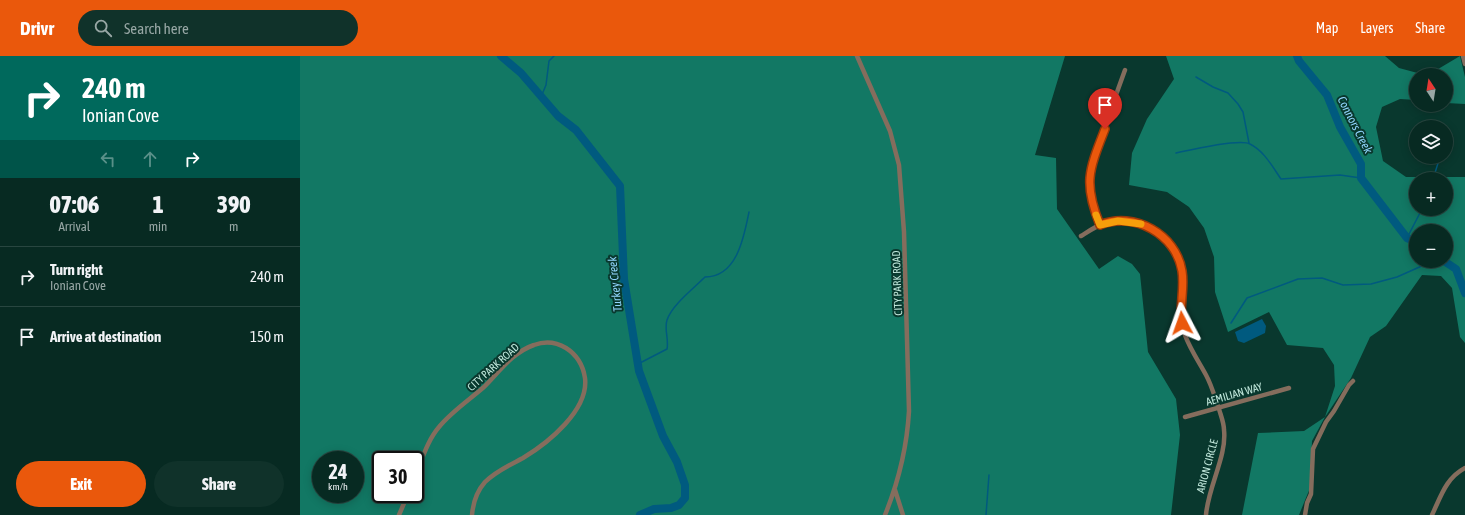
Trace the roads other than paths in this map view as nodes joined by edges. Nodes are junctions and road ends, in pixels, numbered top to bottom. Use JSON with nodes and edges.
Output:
{"nodes":[{"id":1,"x":857,"y":56,"type":"edge"},
{"id":2,"x":1463,"y":56,"type":"edge"},
{"id":3,"x":1465,"y":64,"type":"edge"},
{"id":4,"x":1126,"y":70,"type":"dead end"},
{"id":5,"x":1100,"y":225,"type":"junction"},
{"id":6,"x":1081,"y":236,"type":"dead end"},
{"id":7,"x":1353,"y":381,"type":"dead end"},
{"id":8,"x":1289,"y":388,"type":"dead end"},
{"id":9,"x":1218,"y":408,"type":"junction"},
{"id":10,"x":1184,"y":417,"type":"dead end"},
{"id":11,"x":424,"y":455,"type":"edge"},
{"id":12,"x":1465,"y":468,"type":"edge"},
{"id":13,"x":894,"y":488,"type":"junction"},
{"id":14,"x":404,"y":503,"type":"edge"},
{"id":15,"x":399,"y":515,"type":"edge"},
{"id":16,"x":472,"y":515,"type":"edge"},
{"id":17,"x":885,"y":515,"type":"edge"},
{"id":18,"x":903,"y":515,"type":"edge"},
{"id":19,"x":1206,"y":515,"type":"edge"},
{"id":20,"x":1305,"y":515,"type":"edge"},
{"id":21,"x":1432,"y":515,"type":"edge"}],
"edges":[{"from":1,"to":13,"type":"street","name":"CITY PARK ROAD"},
{"from":2,"to":3,"type":"street"},
{"from":4,"to":5,"type":"street"},
{"from":5,"to":6,"type":"street","name":"ARION CIRCLE"},
{"from":5,"to":9,"type":"street","name":"ARION CIRCLE"},
{"from":7,"to":20,"type":"street"},
{"from":8,"to":9,"type":"street","name":"AEMILIAN WAY"},
{"from":9,"to":10,"type":"street","name":"AEMILIAN WAY"},
{"from":9,"to":19,"type":"street","name":"ARION CIRCLE"},
{"from":11,"to":16,"type":"street","name":"CITY PARK ROAD"},
{"from":12,"to":21,"type":"street"},
{"from":13,"to":17,"type":"street","name":"CITY PARK ROAD"},
{"from":13,"to":18,"type":"street"},
{"from":14,"to":15,"type":"street"}]}
